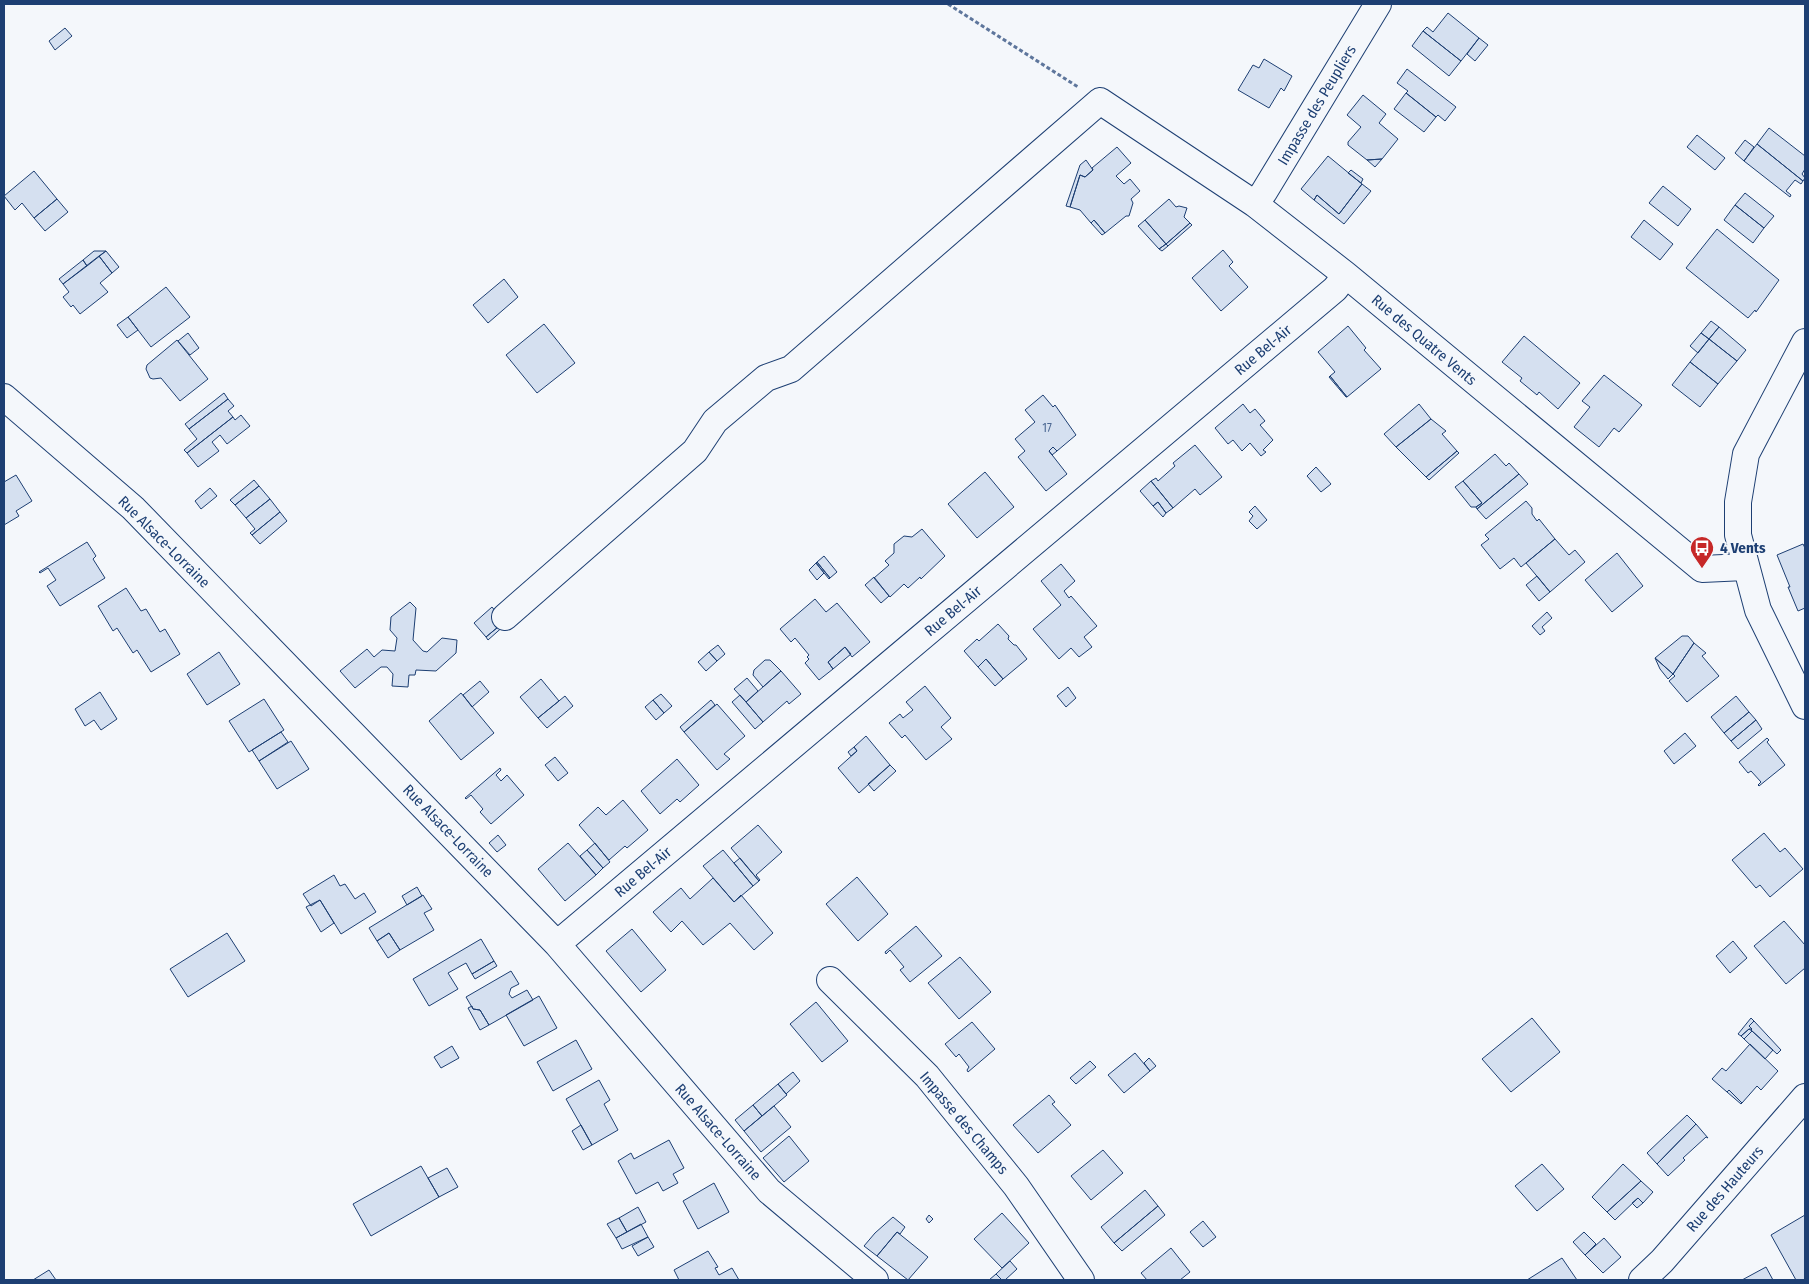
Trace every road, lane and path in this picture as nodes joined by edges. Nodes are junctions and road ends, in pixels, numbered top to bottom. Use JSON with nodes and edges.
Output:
{"nodes":[{"id":1,"x":948,"y":4,"type":"edge"},
{"id":2,"x":1378,"y":4,"type":"edge"},
{"id":3,"x":1100,"y":101,"type":"junction"},
{"id":4,"x":1255,"y":204,"type":"junction"},
{"id":5,"x":1346,"y":276,"type":"junction"},
{"id":6,"x":1805,"y":342,"type":"edge"},
{"id":7,"x":4,"y":397,"type":"edge"},
{"id":8,"x":1745,"y":567,"type":"junction"},
{"id":9,"x":505,"y":617,"type":"dead end"},
{"id":10,"x":1805,"y":706,"type":"edge"},
{"id":11,"x":557,"y":944,"type":"junction"},
{"id":12,"x":830,"y":980,"type":"dead end"},
{"id":13,"x":1805,"y":1096,"type":"edge"},
{"id":14,"x":876,"y":1280,"type":"edge"},
{"id":15,"x":1081,"y":1280,"type":"edge"},
{"id":16,"x":1642,"y":1280,"type":"edge"}],
"edges":[{"from":1,"to":3,"type":"path"},
{"from":2,"to":4,"type":"street","name":"Impasse des Peupliers"},
{"from":3,"to":4,"type":"street","name":"Rue des Quatre Vents"},
{"from":3,"to":9,"type":"street"},
{"from":4,"to":5,"type":"street","name":"Rue des Quatre Vents"},
{"from":5,"to":8,"type":"street","name":"Rue des Quatre Vents"},
{"from":5,"to":11,"type":"street","name":"Rue Bel-Air"},
{"from":6,"to":8,"type":"street"},
{"from":7,"to":11,"type":"street","name":"Rue Alsace-Lorraine"},
{"from":8,"to":10,"type":"street"},
{"from":11,"to":14,"type":"street","name":"Rue Alsace-Lorraine"},
{"from":12,"to":15,"type":"street","name":"Impasse des Champs"},
{"from":13,"to":16,"type":"street","name":"Rue des Hauteurs"}]}
